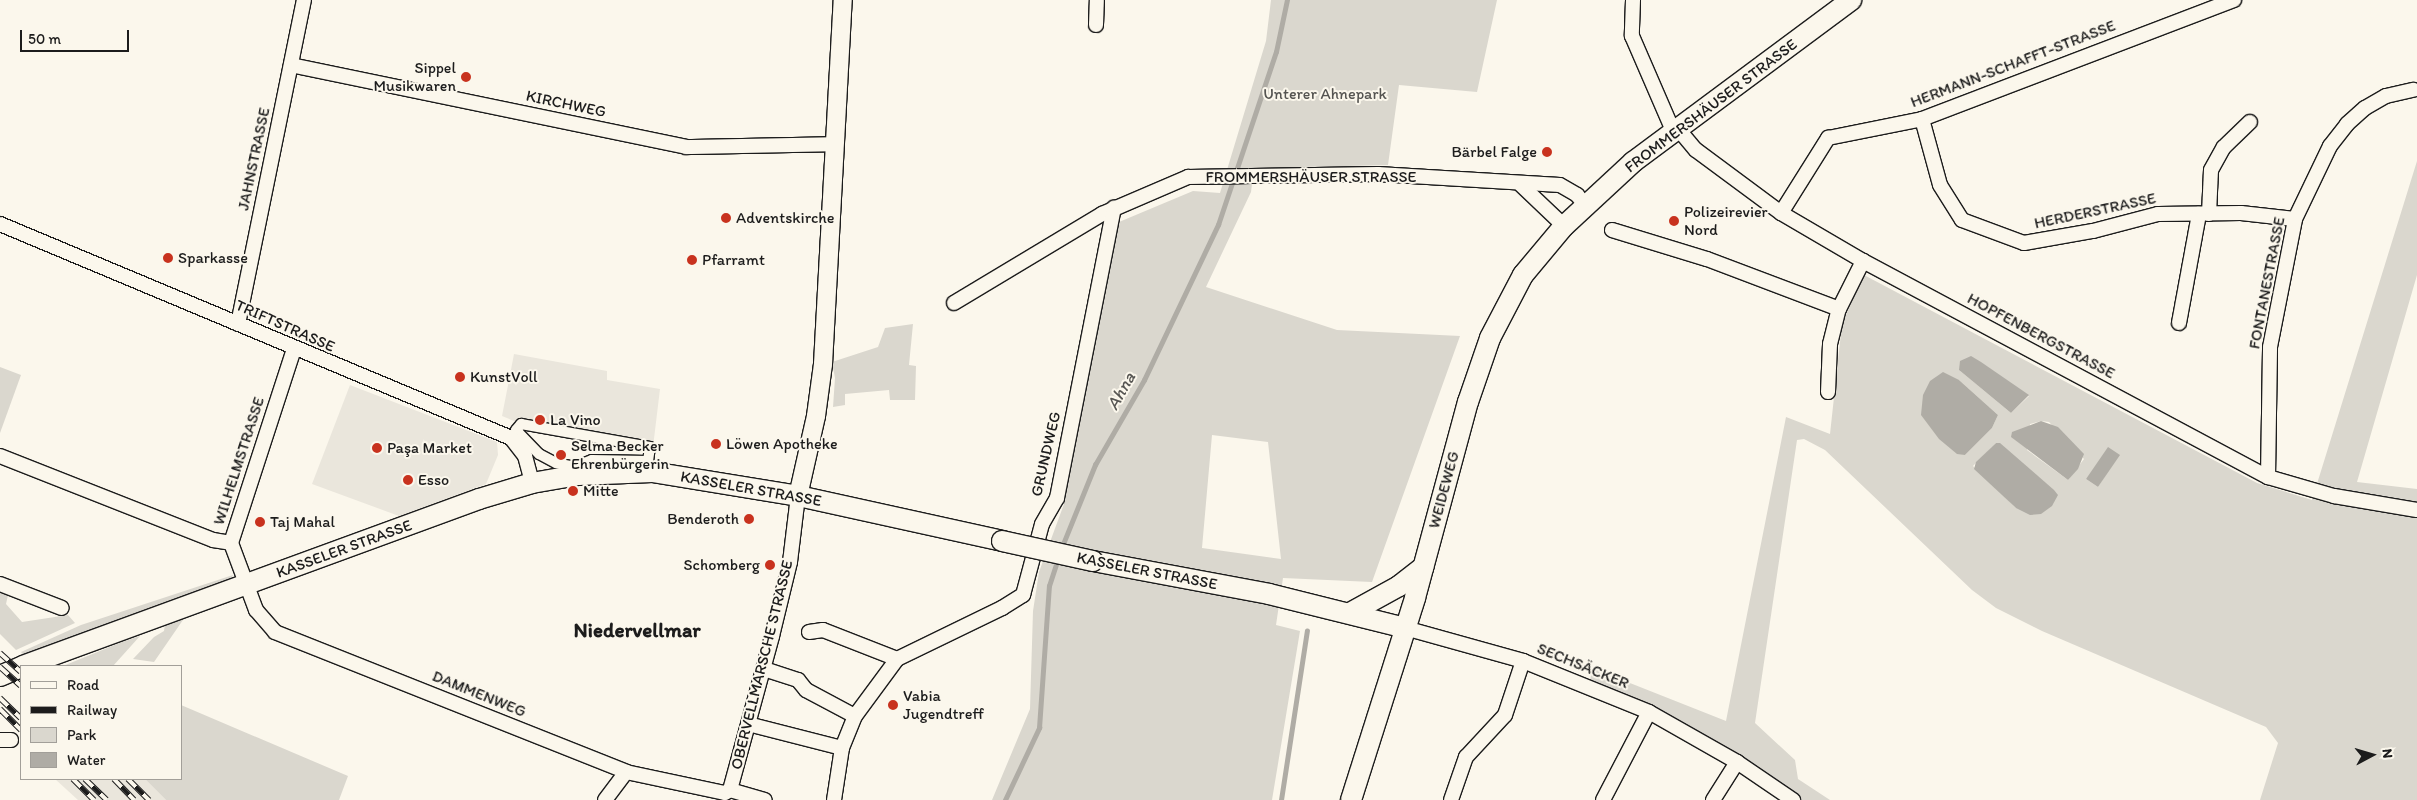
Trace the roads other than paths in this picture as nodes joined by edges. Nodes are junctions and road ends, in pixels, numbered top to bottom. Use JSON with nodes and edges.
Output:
{"nodes":[{"id":1,"x":304,"y":0,"type":"edge"},
{"id":2,"x":843,"y":0,"type":"edge"},
{"id":3,"x":1097,"y":0,"type":"edge"},
{"id":4,"x":1634,"y":0,"type":"edge"},
{"id":5,"x":1852,"y":0,"type":"edge"},
{"id":6,"x":2234,"y":0,"type":"edge"},
{"id":7,"x":2202,"y":5,"type":"edge"},
{"id":8,"x":1096,"y":25,"type":"dead end"},
{"id":9,"x":291,"y":64,"type":"junction"},
{"id":10,"x":2414,"y":90,"type":"dead end"},
{"id":11,"x":1922,"y":119,"type":"junction"},
{"id":12,"x":2250,"y":122,"type":"dead end"},
{"id":13,"x":1676,"y":131,"type":"junction"},
{"id":14,"x":836,"y":144,"type":"junction"},
{"id":15,"x":1520,"y":185,"type":"junction"},
{"id":16,"x":1588,"y":207,"type":"junction"},
{"id":17,"x":1114,"y":208,"type":"junction"},
{"id":18,"x":1781,"y":213,"type":"junction"},
{"id":19,"x":2204,"y":214,"type":"junction"},
{"id":20,"x":2295,"y":219,"type":"junction"},
{"id":21,"x":0,"y":224,"type":"edge"},
{"id":22,"x":1564,"y":226,"type":"junction"},
{"id":23,"x":1612,"y":230,"type":"dead end"},
{"id":24,"x":1863,"y":261,"type":"junction"},
{"id":25,"x":954,"y":304,"type":"dead end"},
{"id":26,"x":1839,"y":309,"type":"junction"},
{"id":27,"x":238,"y":324,"type":"junction"},
{"id":28,"x":2179,"y":324,"type":"dead end"},
{"id":29,"x":294,"y":349,"type":"junction"},
{"id":30,"x":1828,"y":392,"type":"dead end"},
{"id":31,"x":649,"y":454,"type":"joint"},
{"id":32,"x":0,"y":456,"type":"edge"},
{"id":33,"x":2268,"y":477,"type":"junction"},
{"id":34,"x":532,"y":483,"type":"junction"},
{"id":35,"x":798,"y":496,"type":"junction"},
{"id":36,"x":2417,"y":510,"type":"edge"},
{"id":37,"x":231,"y":543,"type":"junction"},
{"id":38,"x":1423,"y":567,"type":"junction"},
{"id":39,"x":0,"y":584,"type":"edge"},
{"id":40,"x":246,"y":584,"type":"junction"},
{"id":41,"x":62,"y":608,"type":"dead end"},
{"id":42,"x":1350,"y":613,"type":"junction"},
{"id":43,"x":1405,"y":628,"type":"junction"},
{"id":44,"x":809,"y":632,"type":"dead end"},
{"id":45,"x":897,"y":659,"type":"junction"},
{"id":46,"x":1523,"y":661,"type":"junction"},
{"id":47,"x":27,"y":665,"type":"edge"},
{"id":48,"x":20,"y":668,"type":"edge"},
{"id":49,"x":764,"y":669,"type":"junction"},
{"id":50,"x":0,"y":676,"type":"edge"},
{"id":51,"x":1649,"y":712,"type":"junction"},
{"id":52,"x":855,"y":716,"type":"junction"},
{"id":53,"x":748,"y":724,"type":"junction"},
{"id":54,"x":842,"y":748,"type":"junction"},
{"id":55,"x":1737,"y":762,"type":"junction"},
{"id":56,"x":626,"y":772,"type":"junction"},
{"id":57,"x":729,"y":791,"type":"junction"},
{"id":58,"x":605,"y":800,"type":"edge"},
{"id":59,"x":765,"y":800,"type":"edge"},
{"id":60,"x":834,"y":800,"type":"edge"},
{"id":61,"x":1351,"y":800,"type":"edge"},
{"id":62,"x":1451,"y":800,"type":"edge"},
{"id":63,"x":1603,"y":800,"type":"edge"},
{"id":64,"x":1713,"y":800,"type":"edge"},
{"id":65,"x":1793,"y":800,"type":"edge"}],
"edges":[{"from":1,"to":9,"type":"street","name":"JAHNSTRASSE"},
{"from":2,"to":14,"type":"street","name":"OBERVELLMARSCHE STRASSE"},
{"from":3,"to":8,"type":"street"},
{"from":4,"to":13,"type":"street","name":"HOPFENBERGSTRASSE"},
{"from":5,"to":13,"type":"main road","name":"FROMMERSHÄUSER STRASSE"},
{"from":6,"to":7,"type":"street","name":"HERMANN-SCHAFFT-STRASSE"},
{"from":7,"to":11,"type":"street","name":"HERMANN-SCHAFFT-STRASSE"},
{"from":9,"to":14,"type":"street","name":"KIRCHWEG"},
{"from":9,"to":27,"type":"street","name":"JAHNSTRASSE"},
{"from":10,"to":20,"type":"street","name":"FONTANESTRASSE"},
{"from":11,"to":18,"type":"street","name":"HERMANN-SCHAFFT-STRASSE"},
{"from":11,"to":19,"type":"street","name":"HERDERSTRASSE"},
{"from":12,"to":19,"type":"street"},
{"from":13,"to":16,"type":"main road","name":"FROMMERSHÄUSER STRASSE"},
{"from":13,"to":18,"type":"street","name":"HOPFENBERGSTRASSE"},
{"from":14,"to":35,"type":"street","name":"OBERVELLMARSCHE STRASSE"},
{"from":15,"to":16,"type":"street","name":"FROMMERSHÄUSER STRASSE"},
{"from":15,"to":17,"type":"street","name":"FROMMERSHÄUSER STRASSE"},
{"from":15,"to":22,"type":"street"},
{"from":16,"to":22,"type":"main road","name":"WEIDEWEG"},
{"from":17,"to":25,"type":"street","name":"FROMMERSHÄUSER STRASSE"},
{"from":17,"to":45,"type":"street","name":"GRUNDWEG"},
{"from":18,"to":24,"type":"street","name":"HOPFENBERGSTRASSE"},
{"from":19,"to":20,"type":"street","name":"HERDERSTRASSE"},
{"from":19,"to":28,"type":"street"},
{"from":20,"to":33,"type":"street","name":"FONTANESTRASSE"},
{"from":21,"to":27,"type":"street","name":"TRIFTSTRASSE"},
{"from":22,"to":38,"type":"main road","name":"WEIDEWEG"},
{"from":23,"to":26,"type":"street"},
{"from":24,"to":26,"type":"street"},
{"from":24,"to":33,"type":"street","name":"HOPFENBERGSTRASSE"},
{"from":26,"to":30,"type":"street"},
{"from":27,"to":29,"type":"street","name":"TRIFTSTRASSE"},
{"from":29,"to":34,"type":"street","name":"TRIFTSTRASSE"},
{"from":29,"to":37,"type":"street","name":"WILHELMSTRASSE"},
{"from":31,"to":31,"type":"street"},
{"from":32,"to":37,"type":"street"},
{"from":33,"to":36,"type":"street","name":"HOPFENBERGSTRASSE"},
{"from":34,"to":35,"type":"main road","name":"KASSELER STRASSE"},
{"from":34,"to":40,"type":"main road","name":"KASSELER STRASSE"},
{"from":35,"to":42,"type":"main road","name":"KASSELER STRASSE","bridge":true},
{"from":35,"to":49,"type":"street","name":"OBERVELLMARSCHE STRASSE"},
{"from":37,"to":40,"type":"street","name":"WILHELMSTRASSE"},
{"from":38,"to":42,"type":"main road"},
{"from":38,"to":43,"type":"main road","name":"WEIDEWEG"},
{"from":39,"to":41,"type":"street"},
{"from":40,"to":47,"type":"main road","name":"KASSELER STRASSE"},
{"from":40,"to":56,"type":"street","name":"DAMMENWEG"},
{"from":42,"to":43,"type":"main road","name":"KASSELER STRASSE"},
{"from":43,"to":46,"type":"street","name":"SECHSÄCKER"},
{"from":43,"to":61,"type":"main road","name":"WEIDEWEG"},
{"from":44,"to":45,"type":"street"},
{"from":45,"to":52,"type":"street"},
{"from":46,"to":51,"type":"street","name":"SECHSÄCKER"},
{"from":46,"to":62,"type":"street"},
{"from":48,"to":50,"type":"main road","name":"KASSELER STRASSE"},
{"from":49,"to":52,"type":"street"},
{"from":49,"to":53,"type":"street","name":"OBERVELLMARSCHE STRASSE"},
{"from":51,"to":55,"type":"street","name":"SECHSÄCKER"},
{"from":51,"to":63,"type":"street"},
{"from":52,"to":54,"type":"street"},
{"from":53,"to":54,"type":"street"},
{"from":53,"to":57,"type":"street","name":"OBERVELLMARSCHE STRASSE"},
{"from":54,"to":60,"type":"street"},
{"from":55,"to":64,"type":"street"},
{"from":55,"to":65,"type":"street","name":"SECHSÄCKER"},
{"from":56,"to":57,"type":"street","name":"DAMMENWEG"},
{"from":56,"to":58,"type":"street"},
{"from":57,"to":59,"type":"street","name":"DAMMENWEG"}]}
